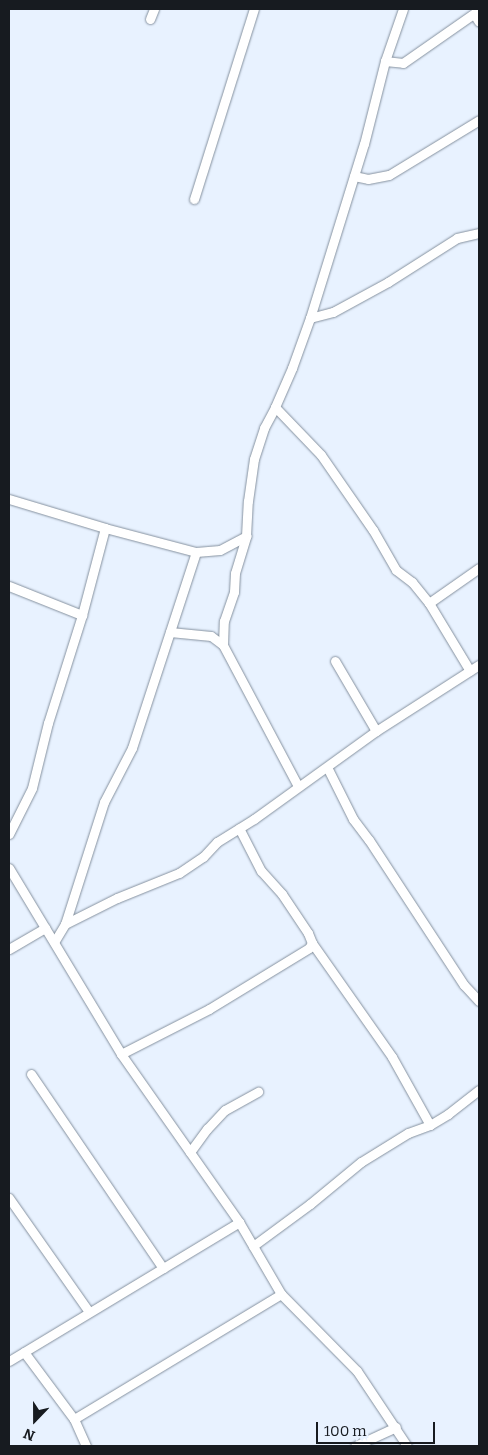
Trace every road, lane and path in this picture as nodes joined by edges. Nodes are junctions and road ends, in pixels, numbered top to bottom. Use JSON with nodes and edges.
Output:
{"nodes":[{"id":1,"x":154,"y":9,"type":"edge"},
{"id":2,"x":254,"y":9,"type":"edge"},
{"id":3,"x":403,"y":9,"type":"edge"},
{"id":4,"x":477,"y":12,"type":"edge"},
{"id":5,"x":150,"y":19,"type":"dead end"},
{"id":6,"x":479,"y":22,"type":"edge"},
{"id":7,"x":385,"y":61,"type":"junction"},
{"id":8,"x":479,"y":120,"type":"edge"},
{"id":9,"x":354,"y":176,"type":"junction"},
{"id":10,"x":194,"y":199,"type":"dead end"},
{"id":11,"x":479,"y":233,"type":"edge"},
{"id":12,"x":310,"y":318,"type":"junction"},
{"id":13,"x":275,"y":407,"type":"junction"},
{"id":14,"x":9,"y":498,"type":"edge"},
{"id":15,"x":105,"y":528,"type":"junction"},
{"id":16,"x":246,"y":536,"type":"junction"},
{"id":17,"x":196,"y":552,"type":"junction"},
{"id":18,"x":479,"y":568,"type":"edge"},
{"id":19,"x":9,"y":586,"type":"edge"},
{"id":20,"x":429,"y":603,"type":"junction"},
{"id":21,"x":82,"y":614,"type":"junction"},
{"id":22,"x":224,"y":621,"type":"junction"},
{"id":23,"x":170,"y":632,"type":"junction"},
{"id":24,"x":211,"y":636,"type":"junction"},
{"id":25,"x":223,"y":645,"type":"junction"},
{"id":26,"x":335,"y":661,"type":"dead end"},
{"id":27,"x":479,"y":665,"type":"edge"},
{"id":28,"x":470,"y":671,"type":"junction"},
{"id":29,"x":376,"y":731,"type":"junction"},
{"id":30,"x":327,"y":767,"type":"junction"},
{"id":31,"x":298,"y":786,"type":"junction"},
{"id":32,"x":239,"y":828,"type":"junction"},
{"id":33,"x":9,"y":834,"type":"edge"},
{"id":34,"x":9,"y":868,"type":"edge"},
{"id":35,"x":65,"y":924,"type":"junction"},
{"id":36,"x":45,"y":928,"type":"junction"},
{"id":37,"x":54,"y":942,"type":"junction"},
{"id":38,"x":312,"y":943,"type":"junction"},
{"id":39,"x":9,"y":949,"type":"edge"},
{"id":40,"x":479,"y":1001,"type":"edge"},
{"id":41,"x":121,"y":1054,"type":"junction"},
{"id":42,"x":31,"y":1074,"type":"dead end"},
{"id":43,"x":479,"y":1090,"type":"edge"},
{"id":44,"x":258,"y":1092,"type":"dead end"},
{"id":45,"x":430,"y":1125,"type":"junction"},
{"id":46,"x":190,"y":1152,"type":"junction"},
{"id":47,"x":9,"y":1198,"type":"edge"},
{"id":48,"x":239,"y":1222,"type":"junction"},
{"id":49,"x":253,"y":1246,"type":"junction"},
{"id":50,"x":163,"y":1268,"type":"junction"},
{"id":51,"x":281,"y":1294,"type":"junction"},
{"id":52,"x":89,"y":1312,"type":"junction"},
{"id":53,"x":24,"y":1352,"type":"junction"},
{"id":54,"x":9,"y":1361,"type":"edge"},
{"id":55,"x":74,"y":1419,"type":"junction"},
{"id":56,"x":396,"y":1428,"type":"junction"},
{"id":57,"x":86,"y":1446,"type":"edge"},
{"id":58,"x":355,"y":1446,"type":"edge"},
{"id":59,"x":407,"y":1446,"type":"edge"}],
"edges":[{"from":1,"to":5,"type":"street"},
{"from":2,"to":10,"type":"street"},
{"from":3,"to":7,"type":"street"},
{"from":4,"to":6,"type":"street"},
{"from":4,"to":7,"type":"street"},
{"from":7,"to":9,"type":"street"},
{"from":8,"to":9,"type":"street"},
{"from":9,"to":12,"type":"street"},
{"from":11,"to":12,"type":"street"},
{"from":12,"to":13,"type":"street"},
{"from":13,"to":16,"type":"street"},
{"from":13,"to":20,"type":"street"},
{"from":14,"to":15,"type":"street"},
{"from":15,"to":17,"type":"street"},
{"from":15,"to":21,"type":"street"},
{"from":16,"to":17,"type":"street"},
{"from":16,"to":22,"type":"street"},
{"from":17,"to":23,"type":"street"},
{"from":18,"to":20,"type":"street"},
{"from":19,"to":21,"type":"street"},
{"from":20,"to":28,"type":"street"},
{"from":21,"to":33,"type":"street"},
{"from":22,"to":24,"type":"street"},
{"from":22,"to":25,"type":"street"},
{"from":23,"to":24,"type":"street"},
{"from":23,"to":35,"type":"street"},
{"from":24,"to":25,"type":"street"},
{"from":25,"to":31,"type":"street"},
{"from":26,"to":29,"type":"street"},
{"from":27,"to":28,"type":"street"},
{"from":28,"to":29,"type":"street"},
{"from":29,"to":30,"type":"street"},
{"from":30,"to":31,"type":"street"},
{"from":30,"to":40,"type":"street"},
{"from":31,"to":32,"type":"street"},
{"from":32,"to":35,"type":"street"},
{"from":32,"to":38,"type":"street"},
{"from":34,"to":36,"type":"street"},
{"from":35,"to":37,"type":"street"},
{"from":36,"to":37,"type":"street"},
{"from":36,"to":39,"type":"street"},
{"from":37,"to":41,"type":"street"},
{"from":38,"to":41,"type":"street"},
{"from":38,"to":45,"type":"street"},
{"from":41,"to":46,"type":"street"},
{"from":42,"to":50,"type":"street"},
{"from":43,"to":45,"type":"street"},
{"from":44,"to":46,"type":"street"},
{"from":45,"to":49,"type":"street"},
{"from":46,"to":48,"type":"street"},
{"from":47,"to":52,"type":"street"},
{"from":48,"to":49,"type":"street"},
{"from":48,"to":50,"type":"street"},
{"from":49,"to":51,"type":"street"},
{"from":50,"to":52,"type":"street"},
{"from":51,"to":55,"type":"street"},
{"from":51,"to":56,"type":"street"},
{"from":52,"to":53,"type":"street"},
{"from":53,"to":54,"type":"street"},
{"from":53,"to":55,"type":"street"},
{"from":55,"to":57,"type":"street"},
{"from":56,"to":58,"type":"street"},
{"from":56,"to":59,"type":"street"}]}
